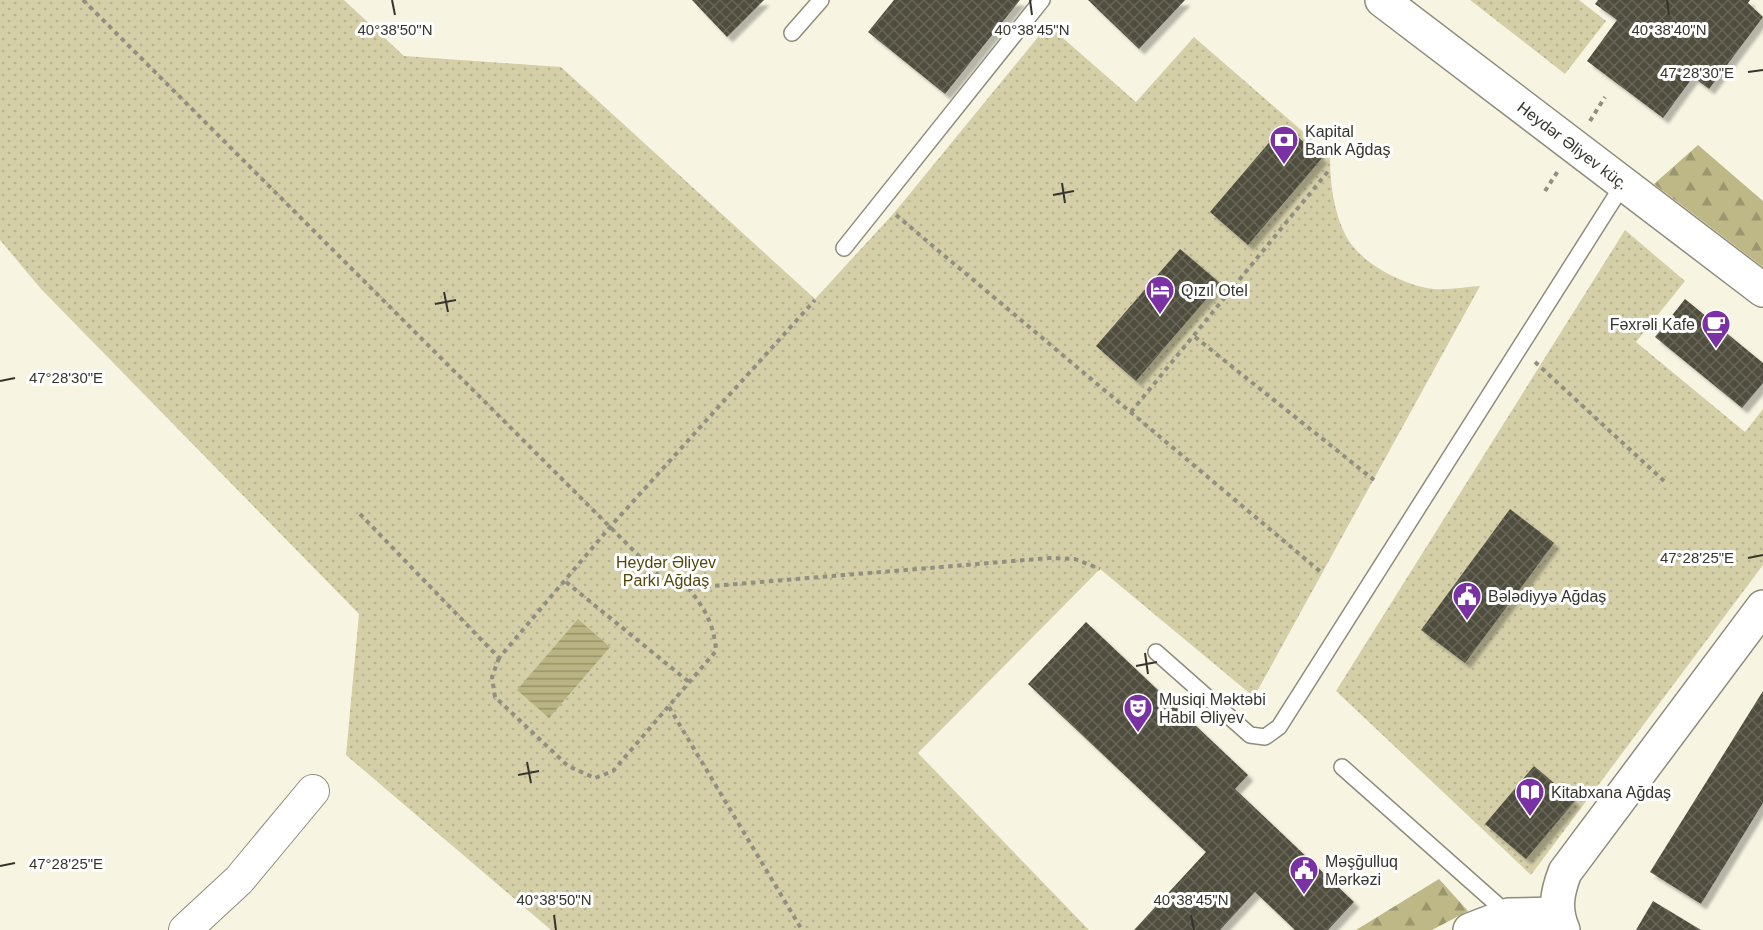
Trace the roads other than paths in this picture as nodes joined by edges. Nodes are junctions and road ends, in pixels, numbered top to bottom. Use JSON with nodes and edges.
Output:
{"nodes":[{"id":1,"x":821,"y":0,"type":"edge"},
{"id":2,"x":1042,"y":0,"type":"edge"},
{"id":3,"x":1382,"y":0,"type":"edge"},
{"id":4,"x":792,"y":33,"type":"dead end"},
{"id":5,"x":1624,"y":183,"type":"junction"},
{"id":6,"x":844,"y":248,"type":"dead end"},
{"id":7,"x":1763,"y":290,"type":"edge"},
{"id":8,"x":1763,"y":607,"type":"edge"},
{"id":9,"x":1156,"y":652,"type":"dead end"},
{"id":10,"x":1342,"y":767,"type":"dead end"},
{"id":11,"x":313,"y":791,"type":"dead end"},
{"id":12,"x":1509,"y":915,"type":"junction"},
{"id":13,"x":1560,"y":922,"type":"edge"},
{"id":14,"x":185,"y":930,"type":"edge"},
{"id":15,"x":1470,"y":930,"type":"edge"}],
"edges":[{"from":1,"to":4,"type":"lane"},
{"from":2,"to":6,"type":"lane"},
{"from":3,"to":5,"type":"main road","name":"Heydər Əliyev küç."},
{"from":5,"to":7,"type":"main road","name":"Heydər Əliyev küç."},
{"from":5,"to":9,"type":"lane"},
{"from":8,"to":13,"type":"main road"},
{"from":10,"to":12,"type":"lane"},
{"from":11,"to":14,"type":"street"},
{"from":12,"to":13,"type":"main road"},
{"from":12,"to":15,"type":"main road"}]}
